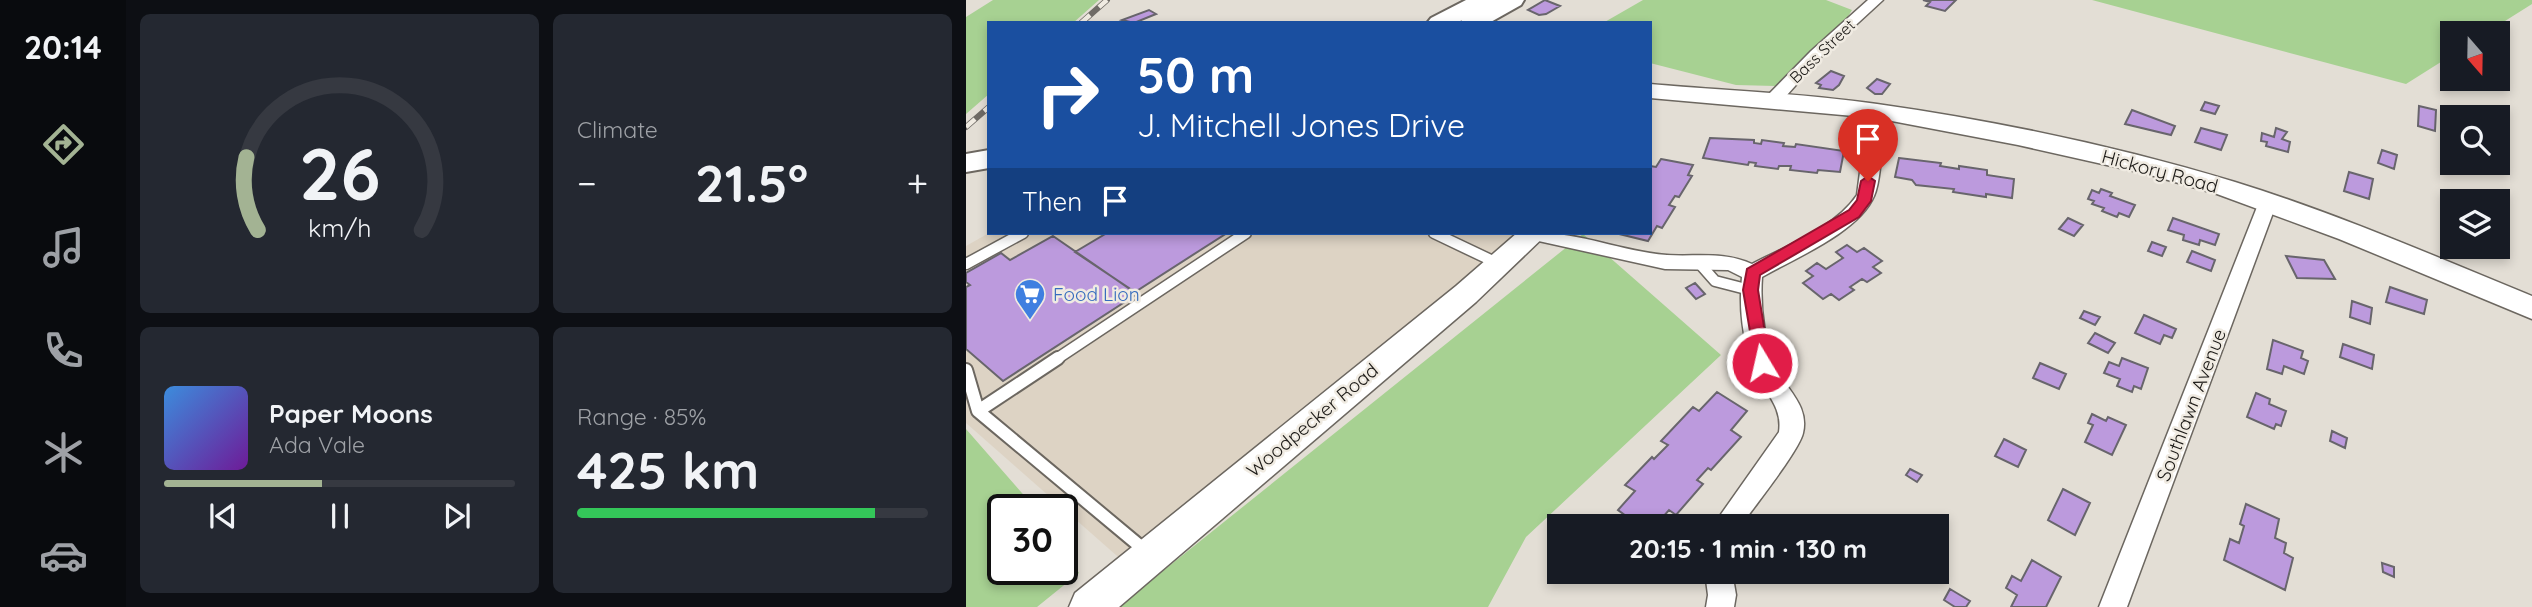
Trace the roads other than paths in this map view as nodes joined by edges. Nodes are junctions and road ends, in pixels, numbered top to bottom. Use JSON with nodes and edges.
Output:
{"nodes":[{"id":1,"x":1484,"y":0,"type":"edge"},
{"id":2,"x":1513,"y":0,"type":"edge"},
{"id":3,"x":1875,"y":0,"type":"edge"},
{"id":4,"x":1443,"y":21,"type":"edge"},
{"id":5,"x":1476,"y":21,"type":"edge"},
{"id":6,"x":1652,"y":91,"type":"edge"},
{"id":7,"x":1771,"y":102,"type":"junction"},
{"id":8,"x":1876,"y":111,"type":"junction"},
{"id":9,"x":987,"y":146,"type":"edge"},
{"id":10,"x":972,"y":158,"type":"edge"},
{"id":11,"x":2269,"y":202,"type":"junction"},
{"id":12,"x":1019,"y":235,"type":"edge"},
{"id":13,"x":1243,"y":235,"type":"edge"},
{"id":14,"x":1442,"y":235,"type":"edge"},
{"id":15,"x":1532,"y":235,"type":"edge"},
{"id":16,"x":1543,"y":235,"type":"edge"},
{"id":17,"x":966,"y":264,"type":"edge"},
{"id":18,"x":1500,"y":264,"type":"junction"},
{"id":19,"x":1751,"y":281,"type":"junction"},
{"id":20,"x":2532,"y":308,"type":"edge"},
{"id":21,"x":966,"y":370,"type":"edge"},
{"id":22,"x":978,"y":411,"type":"junction"},
{"id":23,"x":1734,"y":514,"type":"edge"},
{"id":24,"x":1150,"y":555,"type":"junction"},
{"id":25,"x":1720,"y":584,"type":"edge"},
{"id":26,"x":1089,"y":607,"type":"edge"},
{"id":27,"x":1720,"y":607,"type":"edge"},
{"id":28,"x":2113,"y":607,"type":"edge"}],
"edges":[{"from":1,"to":4,"type":"main road"},
{"from":2,"to":5,"type":"main road"},
{"from":3,"to":7,"type":"street","name":"Bass Street"},
{"from":6,"to":7,"type":"main road","name":"Hickory Road"},
{"from":7,"to":8,"type":"main road","name":"Hickory Road"},
{"from":8,"to":11,"type":"main road","name":"Hickory Road"},
{"from":8,"to":19,"type":"street"},
{"from":9,"to":10,"type":"main road"},
{"from":11,"to":20,"type":"main road","name":"Hickory Road"},
{"from":11,"to":28,"type":"street","name":"Southlawn Avenue"},
{"from":12,"to":17,"type":"lane"},
{"from":13,"to":22,"type":"lane"},
{"from":14,"to":18,"type":"lane"},
{"from":15,"to":18,"type":"main road","name":"Woodpecker Road"},
{"from":16,"to":19,"type":"street"},
{"from":18,"to":24,"type":"main road","name":"Woodpecker Road"},
{"from":19,"to":23,"type":"street"},
{"from":21,"to":22,"type":"lane"},
{"from":22,"to":24,"type":"lane"},
{"from":24,"to":26,"type":"main road","name":"Woodpecker Road"},
{"from":25,"to":27,"type":"street"}]}
